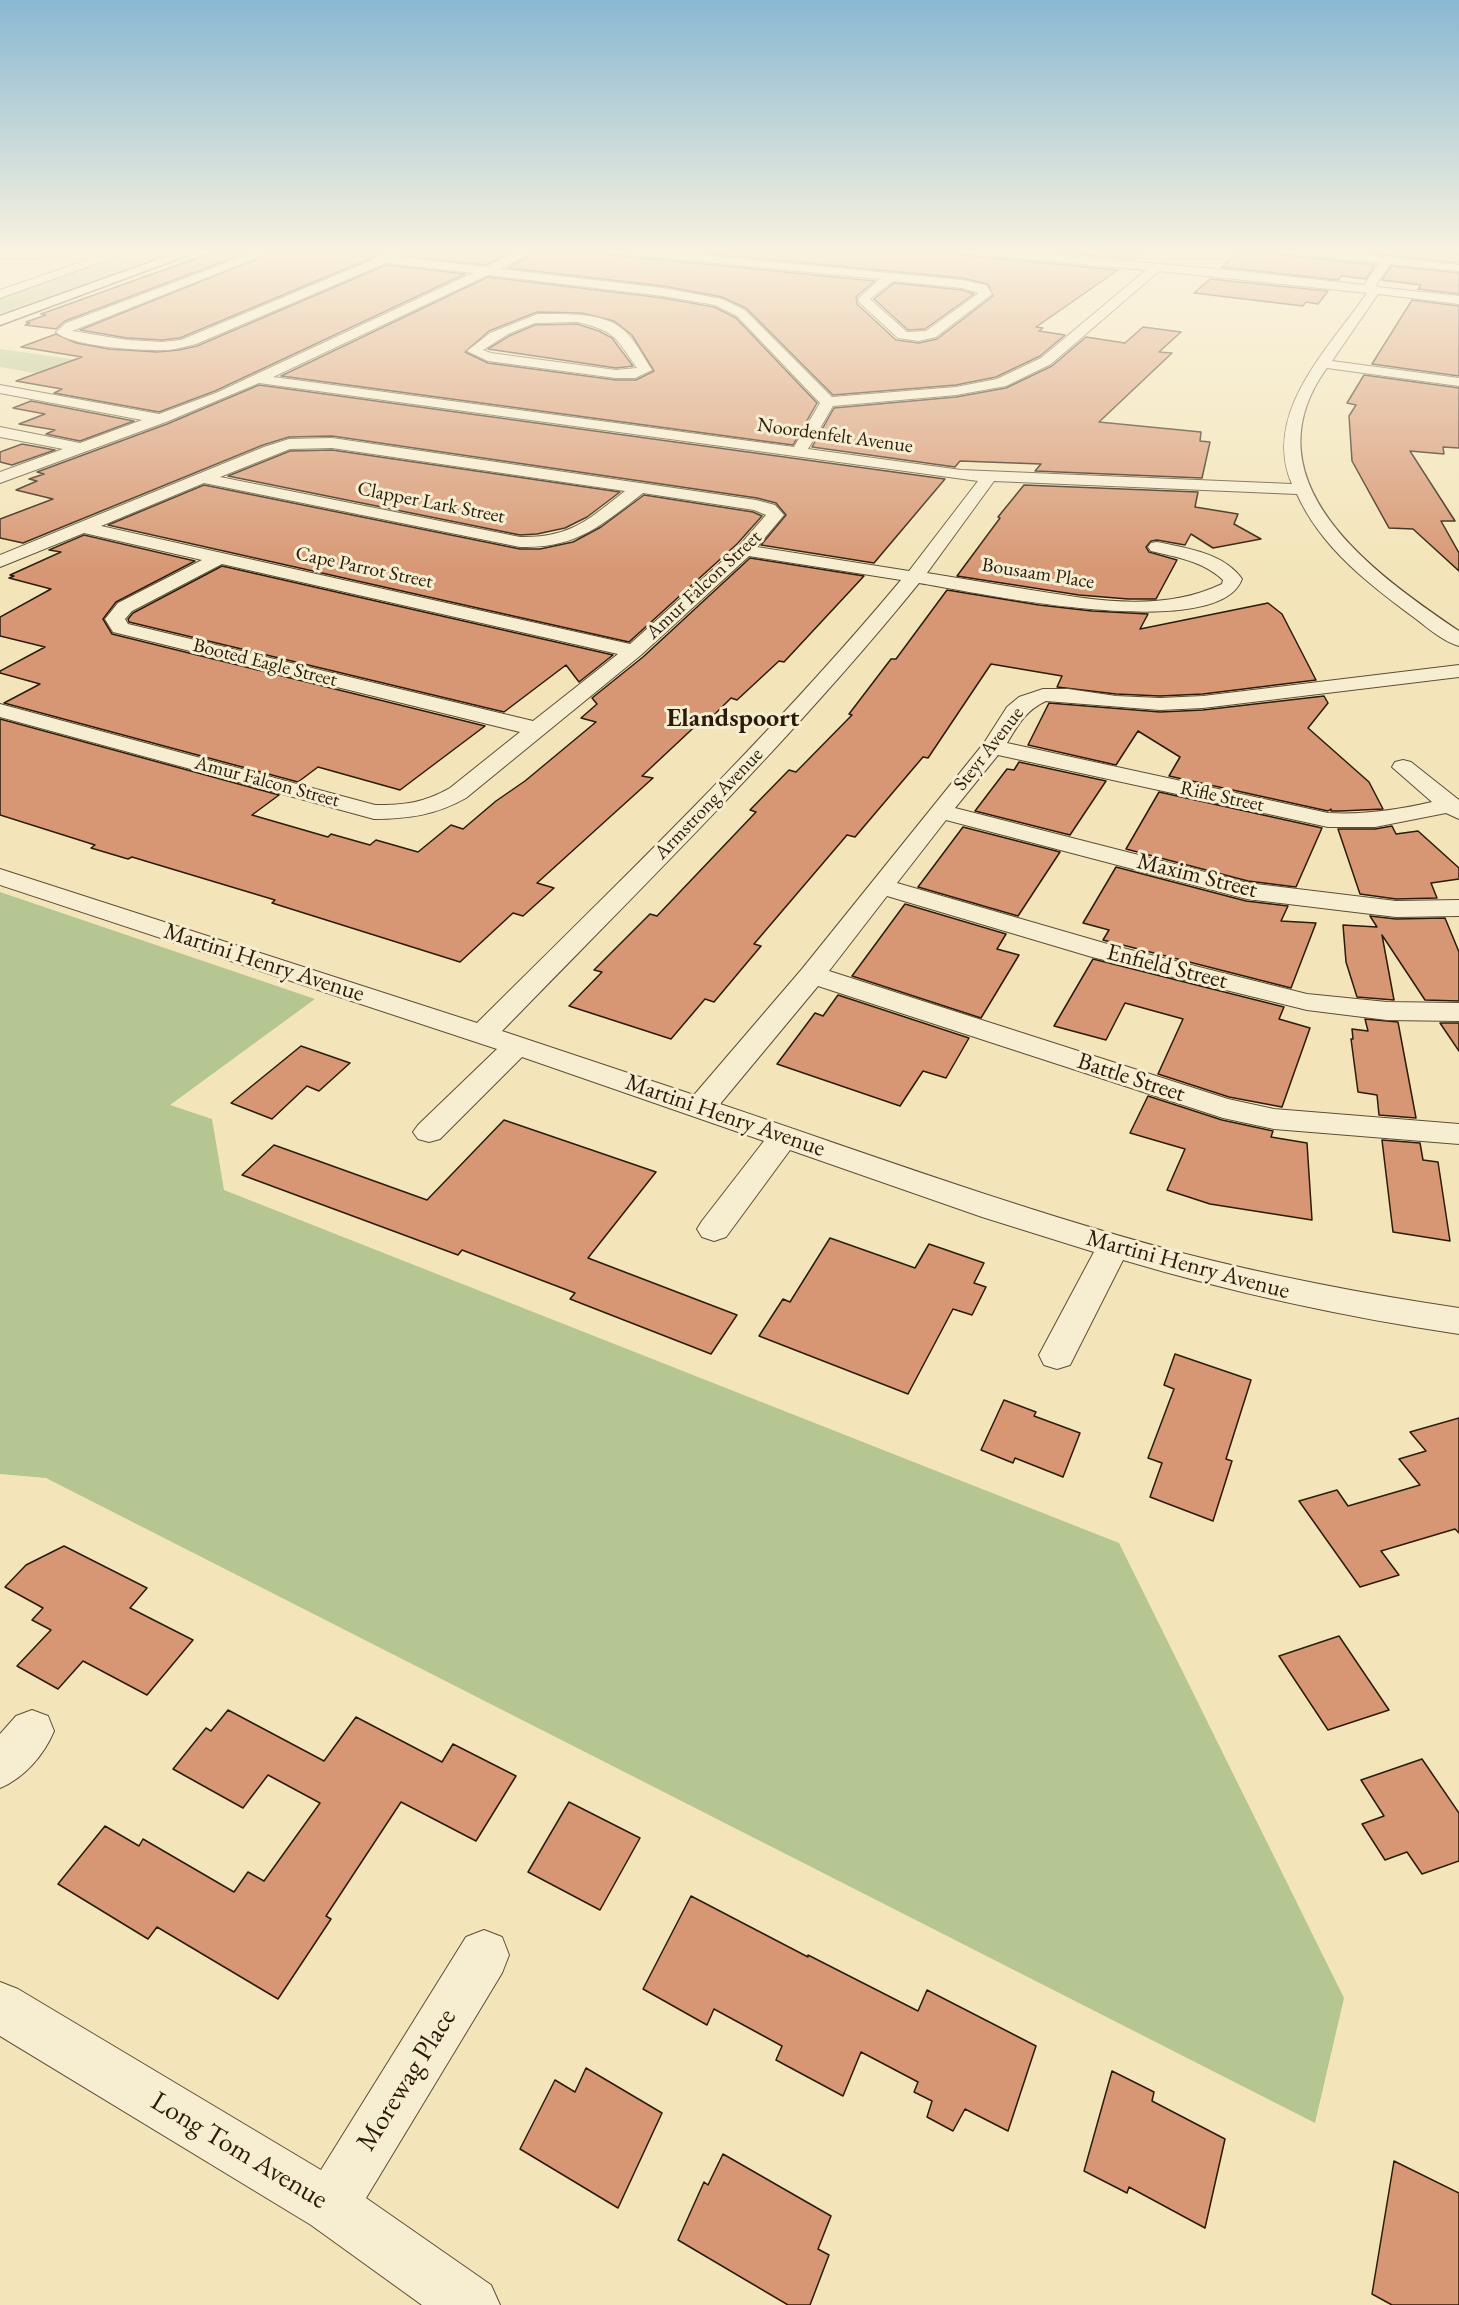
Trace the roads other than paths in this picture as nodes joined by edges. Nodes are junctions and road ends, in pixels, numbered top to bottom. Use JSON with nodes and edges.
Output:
{"nodes":[{"id":1,"x":306,"y":357,"type":"edge"},
{"id":2,"x":487,"y":357,"type":"edge"},
{"id":3,"x":636,"y":357,"type":"edge"},
{"id":4,"x":784,"y":357,"type":"edge"},
{"id":5,"x":1051,"y":357,"type":"edge"},
{"id":6,"x":1329,"y":357,"type":"edge"},
{"id":7,"x":1324,"y":364,"type":"junction"},
{"id":8,"x":259,"y":379,"type":"junction"},
{"id":9,"x":1459,"y":382,"type":"edge"},
{"id":10,"x":0,"y":389,"type":"edge"},
{"id":11,"x":828,"y":402,"type":"junction"},
{"id":12,"x":162,"y":419,"type":"junction"},
{"id":13,"x":0,"y":432,"type":"edge"},
{"id":14,"x":82,"y":448,"type":"junction"},
{"id":15,"x":799,"y":452,"type":"junction"},
{"id":16,"x":989,"y":477,"type":"junction"},
{"id":17,"x":0,"y":478,"type":"edge"},
{"id":18,"x":201,"y":478,"type":"junction"},
{"id":19,"x":638,"y":489,"type":"junction"},
{"id":20,"x":1300,"y":489,"type":"junction"},
{"id":21,"x":84,"y":528,"type":"junction"},
{"id":22,"x":1157,"y":547,"type":"dead end"},
{"id":23,"x":745,"y":550,"type":"junction"},
{"id":24,"x":218,"y":559,"type":"junction"},
{"id":25,"x":0,"y":562,"type":"edge"},
{"id":26,"x":915,"y":577,"type":"junction"},
{"id":27,"x":1459,"y":640,"type":"edge"},
{"id":28,"x":634,"y":651,"type":"junction"},
{"id":29,"x":1459,"y":671,"type":"edge"},
{"id":30,"x":0,"y":710,"type":"edge"},
{"id":31,"x":537,"y":729,"type":"junction"},
{"id":32,"x":993,"y":747,"type":"junction"},
{"id":33,"x":1402,"y":768,"type":"dead end"},
{"id":34,"x":1455,"y":809,"type":"edge"},
{"id":35,"x":939,"y":811,"type":"junction"},
{"id":36,"x":0,"y":877,"type":"edge"},
{"id":37,"x":882,"y":887,"type":"junction"},
{"id":38,"x":1459,"y":908,"type":"edge"},
{"id":39,"x":812,"y":975,"type":"junction"},
{"id":40,"x":1459,"y":1012,"type":"edge"},
{"id":41,"x":483,"y":1034,"type":"junction"},
{"id":42,"x":517,"y":1046,"type":"junction"},
{"id":43,"x":700,"y":1107,"type":"junction"},
{"id":44,"x":429,"y":1132,"type":"dead end"},
{"id":45,"x":1459,"y":1134,"type":"edge"},
{"id":46,"x":784,"y":1136,"type":"junction"},
{"id":47,"x":714,"y":1229,"type":"dead end"},
{"id":48,"x":1113,"y":1247,"type":"junction"},
{"id":49,"x":1459,"y":1321,"type":"edge"},
{"id":50,"x":1057,"y":1355,"type":"dead end"},
{"id":51,"x":32,"y":1731,"type":"dead end"},
{"id":52,"x":0,"y":1767,"type":"edge"},
{"id":53,"x":484,"y":1954,"type":"dead end"},
{"id":54,"x":0,"y":2007,"type":"edge"},
{"id":55,"x":330,"y":2206,"type":"junction"},
{"id":56,"x":471,"y":2305,"type":"edge"}],
"edges":[{"from":1,"to":8,"type":"street"},
{"from":2,"to":3,"type":"street"},
{"from":4,"to":11,"type":"street"},
{"from":5,"to":11,"type":"street"},
{"from":6,"to":7,"type":"street"},
{"from":7,"to":9,"type":"street"},
{"from":7,"to":20,"type":"street"},
{"from":8,"to":12,"type":"street"},
{"from":8,"to":15,"type":"street","name":"Noordenfelt Avenue"},
{"from":10,"to":12,"type":"street"},
{"from":11,"to":15,"type":"street"},
{"from":12,"to":14,"type":"street"},
{"from":13,"to":14,"type":"street"},
{"from":14,"to":17,"type":"street"},
{"from":15,"to":16,"type":"street","name":"Noordenfelt Avenue"},
{"from":16,"to":20,"type":"street","name":"Noordenfelt Avenue"},
{"from":16,"to":26,"type":"street","name":"Armstrong Avenue"},
{"from":18,"to":19,"type":"street","name":"Amur Falcon Street"},
{"from":18,"to":19,"type":"street","name":"Clapper Lark Street"},
{"from":18,"to":21,"type":"street","name":"Amur Falcon Street"},
{"from":19,"to":23,"type":"street","name":"Amur Falcon Street"},
{"from":20,"to":27,"type":"street"},
{"from":21,"to":24,"type":"street","name":"Cape Parrot Street"},
{"from":21,"to":25,"type":"street","name":"Amur Falcon Street"},
{"from":22,"to":26,"type":"street","name":"Bousaam Place"},
{"from":23,"to":26,"type":"street","name":"Bousaam Place"},
{"from":23,"to":28,"type":"street","name":"Amur Falcon Street"},
{"from":24,"to":28,"type":"street","name":"Cape Parrot Street"},
{"from":24,"to":31,"type":"street","name":"Booted Eagle Street"},
{"from":26,"to":41,"type":"street","name":"Armstrong Avenue"},
{"from":28,"to":31,"type":"street","name":"Amur Falcon Street"},
{"from":29,"to":32,"type":"street","name":"Steyr Avenue"},
{"from":30,"to":31,"type":"street","name":"Amur Falcon Street"},
{"from":32,"to":34,"type":"street","name":"Rifle Street"},
{"from":32,"to":35,"type":"street","name":"Steyr Avenue"},
{"from":33,"to":34,"type":"street"},
{"from":35,"to":37,"type":"street","name":"Steyr Avenue"},
{"from":35,"to":38,"type":"street","name":"Maxim Street"},
{"from":36,"to":41,"type":"street","name":"Martini Henry Avenue"},
{"from":37,"to":39,"type":"street","name":"Steyr Avenue"},
{"from":37,"to":40,"type":"street","name":"Enfield Street"},
{"from":39,"to":43,"type":"street","name":"Steyr Avenue"},
{"from":39,"to":45,"type":"street","name":"Battle Street"},
{"from":41,"to":42,"type":"street","name":"Martini Henry Avenue"},
{"from":42,"to":43,"type":"street","name":"Martini Henry Avenue"},
{"from":42,"to":44,"type":"street"},
{"from":43,"to":46,"type":"street","name":"Martini Henry Avenue"},
{"from":46,"to":47,"type":"street"},
{"from":46,"to":48,"type":"street","name":"Martini Henry Avenue"},
{"from":48,"to":49,"type":"street","name":"Martini Henry Avenue"},
{"from":48,"to":50,"type":"street"},
{"from":51,"to":52,"type":"street"},
{"from":53,"to":55,"type":"street","name":"Morewag Place"},
{"from":54,"to":55,"type":"street","name":"Long Tom Avenue"},
{"from":55,"to":56,"type":"street","name":"Long Tom Avenue"}]}
